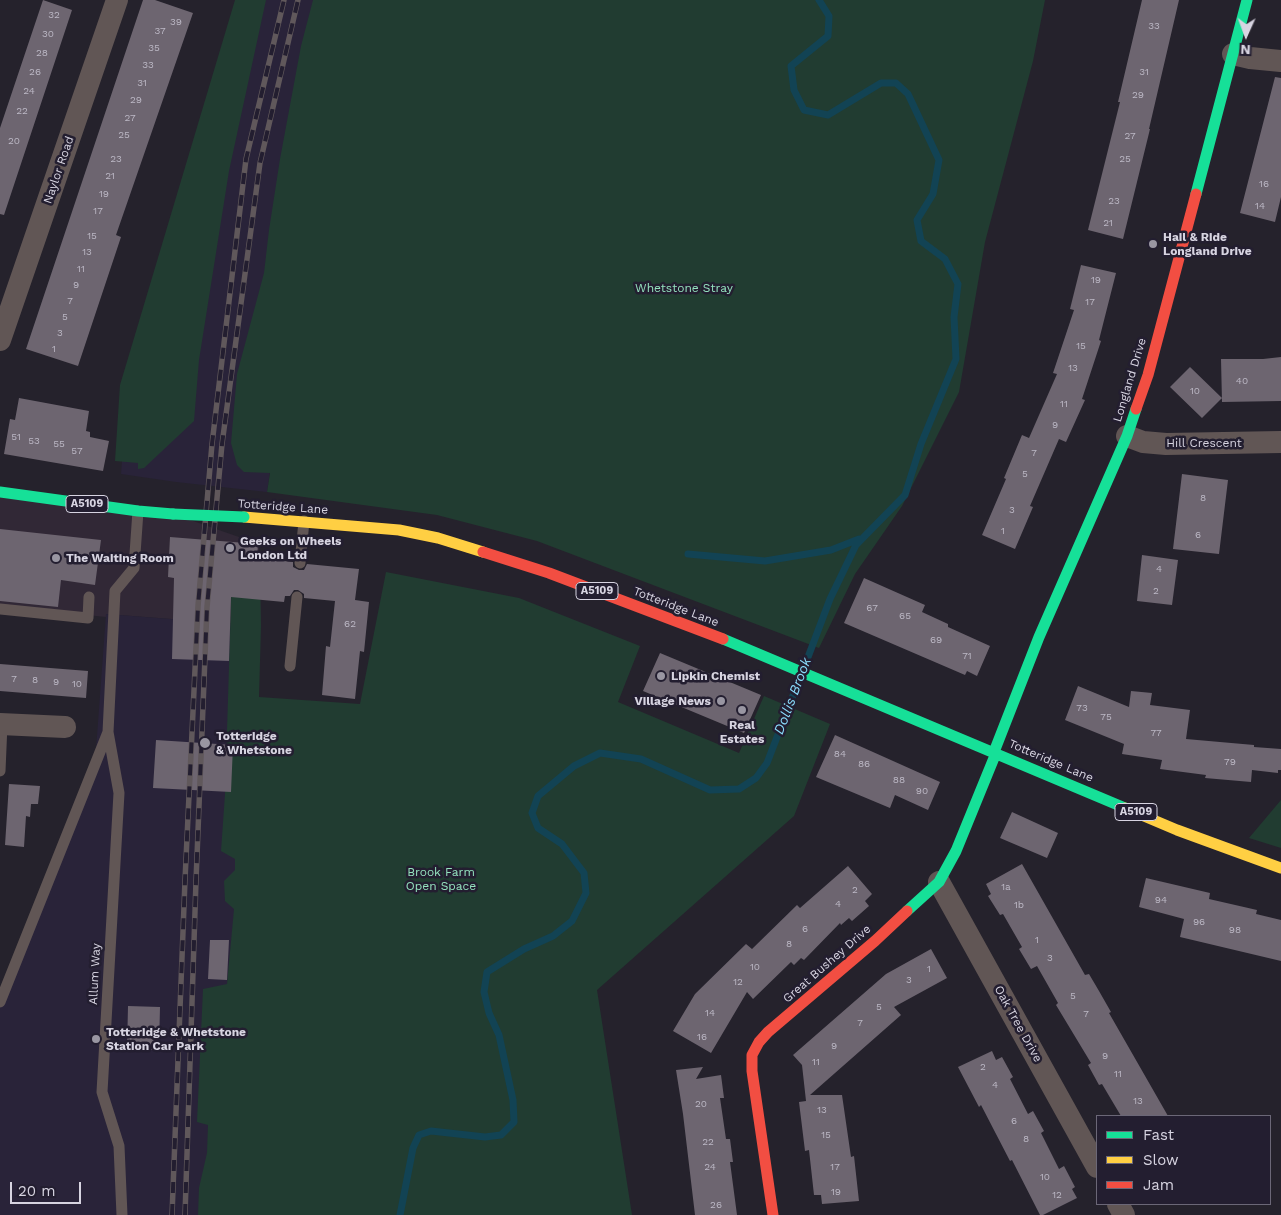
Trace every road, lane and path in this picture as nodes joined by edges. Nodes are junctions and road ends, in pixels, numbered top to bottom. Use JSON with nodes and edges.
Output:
{"nodes":[{"id":1,"x":117,"y":0,"type":"edge"},
{"id":2,"x":1247,"y":0,"type":"edge"},
{"id":3,"x":1233,"y":54,"type":"junction"},
{"id":4,"x":1281,"y":61,"type":"edge"},
{"id":5,"x":0,"y":340,"type":"edge"},
{"id":6,"x":1127,"y":436,"type":"junction"},
{"id":7,"x":1281,"y":442,"type":"edge"},
{"id":8,"x":0,"y":492,"type":"edge"},
{"id":9,"x":138,"y":511,"type":"junction"},
{"id":10,"x":304,"y":522,"type":"junction"},
{"id":11,"x":300,"y":563,"type":"dead end"},
{"id":12,"x":89,"y":597,"type":"dead end"},
{"id":13,"x":297,"y":597,"type":"dead end"},
{"id":14,"x":0,"y":609,"type":"edge"},
{"id":15,"x":290,"y":666,"type":"dead end"},
{"id":16,"x":1,"y":724,"type":"edge"},
{"id":17,"x":65,"y":727,"type":"dead end"},
{"id":18,"x":108,"y":732,"type":"junction"},
{"id":19,"x":995,"y":752,"type":"junction"},
{"id":20,"x":0,"y":771,"type":"edge"},
{"id":21,"x":1281,"y":868,"type":"edge"},
{"id":22,"x":939,"y":882,"type":"junction"},
{"id":23,"x":0,"y":1002,"type":"edge"},
{"id":24,"x":1096,"y":1164,"type":"edge"},
{"id":25,"x":122,"y":1215,"type":"edge"},
{"id":26,"x":773,"y":1215,"type":"edge"}],
"edges":[{"from":1,"to":5,"type":"street","name":"Naylor Road"},
{"from":2,"to":3,"type":"street","name":"Longland Drive"},
{"from":3,"to":4,"type":"street"},
{"from":3,"to":6,"type":"street","name":"Longland Drive"},
{"from":6,"to":7,"type":"street","name":"Hill Crescent"},
{"from":6,"to":19,"type":"street","name":"Longland Drive"},
{"from":8,"to":9,"type":"street","name":"Totteridge Lane","number":"A5109"},
{"from":9,"to":10,"type":"street","name":"Totteridge Lane","number":"A5109","bridge":true},
{"from":9,"to":18,"type":"lane","name":"Allum Way"},
{"from":10,"to":11,"type":"lane"},
{"from":10,"to":19,"type":"street","name":"Totteridge Lane","number":"A5109"},
{"from":12,"to":14,"type":"lane"},
{"from":13,"to":15,"type":"lane"},
{"from":16,"to":17,"type":"street"},
{"from":16,"to":20,"type":"lane"},
{"from":18,"to":23,"type":"lane","name":"Allum Way"},
{"from":18,"to":25,"type":"lane","name":"Allum Way"},
{"from":19,"to":21,"type":"street","name":"Totteridge Lane","number":"A5109"},
{"from":19,"to":22,"type":"street","name":"Great Bushey Drive"},
{"from":22,"to":24,"type":"street","name":"Oak Tree Drive"},
{"from":22,"to":26,"type":"street","name":"Great Bushey Drive"}]}
